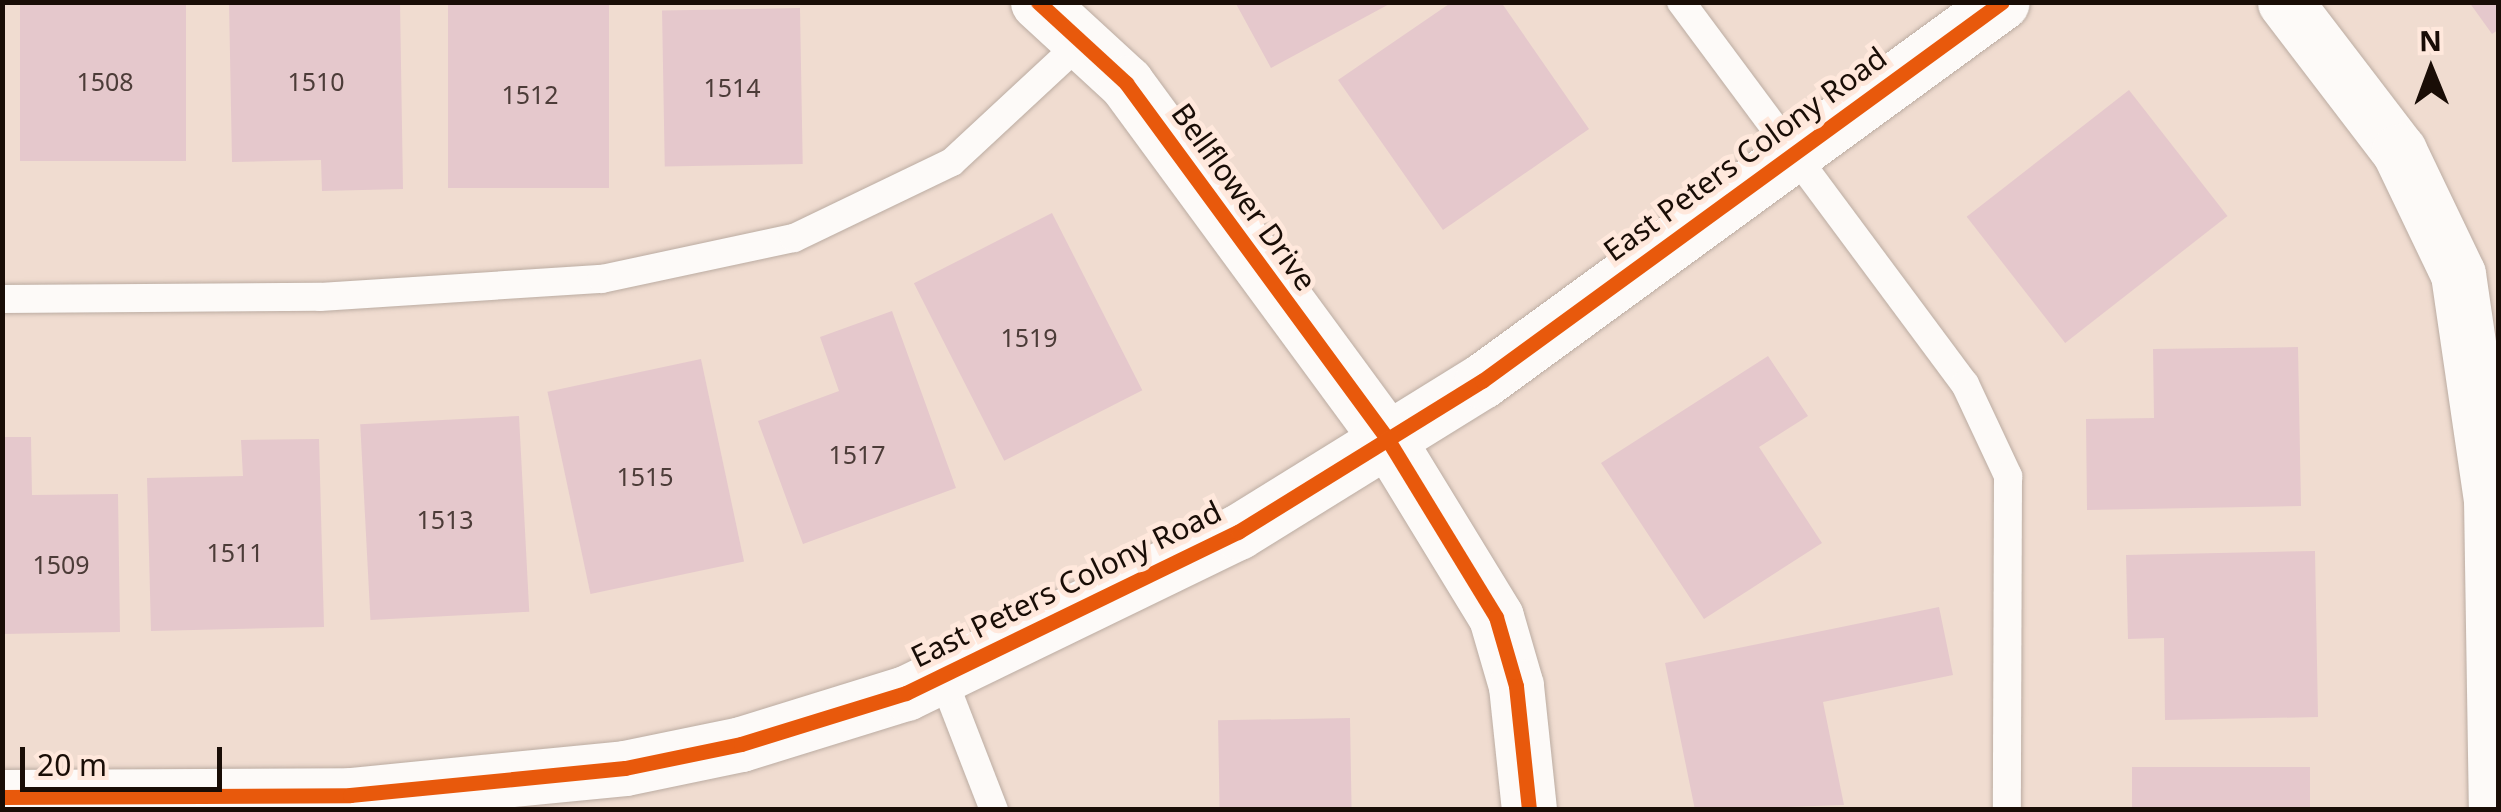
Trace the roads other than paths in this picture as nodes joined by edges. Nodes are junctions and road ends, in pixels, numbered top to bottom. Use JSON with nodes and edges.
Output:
{"nodes":[{"id":1,"x":1038,"y":2,"type":"edge"},
{"id":2,"x":1681,"y":2,"type":"edge"},
{"id":3,"x":2002,"y":2,"type":"edge"},
{"id":4,"x":2285,"y":2,"type":"edge"},
{"id":5,"x":1082,"y":42,"type":"junction"},
{"id":6,"x":1792,"y":152,"type":"junction"},
{"id":7,"x":2,"y":299,"type":"edge"},
{"id":8,"x":1388,"y":440,"type":"junction"},
{"id":9,"x":942,"y":676,"type":"junction"},
{"id":10,"x":2,"y":797,"type":"edge"},
{"id":11,"x":994,"y":810,"type":"edge"},
{"id":12,"x":1529,"y":810,"type":"edge"},
{"id":13,"x":2007,"y":810,"type":"edge"},
{"id":14,"x":2496,"y":810,"type":"edge"}],
"edges":[{"from":1,"to":5,"type":"street","name":"Bellflower Drive"},
{"from":2,"to":6,"type":"lane"},
{"from":3,"to":6,"type":"street","name":"East Peters Colony Road"},
{"from":4,"to":14,"type":"street"},
{"from":5,"to":7,"type":"lane"},
{"from":5,"to":8,"type":"street","name":"Bellflower Drive"},
{"from":6,"to":8,"type":"street","name":"East Peters Colony Road"},
{"from":6,"to":13,"type":"lane"},
{"from":8,"to":9,"type":"street","name":"East Peters Colony Road"},
{"from":8,"to":12,"type":"street","name":"Bellflower Drive"},
{"from":9,"to":10,"type":"street","name":"East Peters Colony Road"},
{"from":9,"to":11,"type":"lane"}]}
